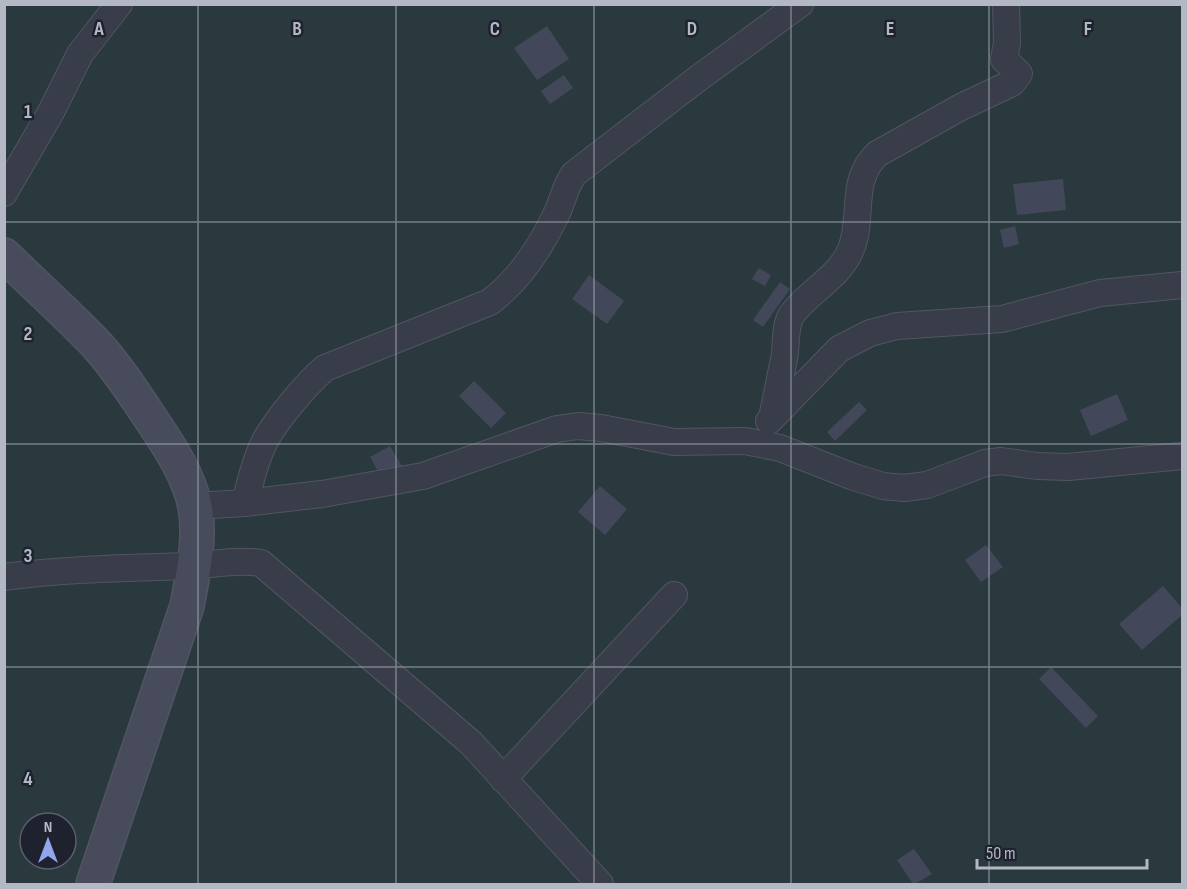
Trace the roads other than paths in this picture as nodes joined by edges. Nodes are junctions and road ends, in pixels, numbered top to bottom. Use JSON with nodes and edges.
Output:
{"nodes":[{"id":1,"x":119,"y":4,"type":"edge"},
{"id":2,"x":800,"y":4,"type":"edge"},
{"id":3,"x":1006,"y":4,"type":"edge"},
{"id":4,"x":4,"y":193,"type":"edge"},
{"id":5,"x":4,"y":255,"type":"edge"},
{"id":6,"x":1182,"y":285,"type":"edge"},
{"id":7,"x":772,"y":418,"type":"junction"},
{"id":8,"x":745,"y":441,"type":"junction"},
{"id":9,"x":1182,"y":456,"type":"edge"},
{"id":10,"x":245,"y":503,"type":"junction"},
{"id":11,"x":195,"y":506,"type":"junction"},
{"id":12,"x":195,"y":566,"type":"junction"},
{"id":13,"x":4,"y":577,"type":"edge"},
{"id":14,"x":674,"y":596,"type":"dead end"},
{"id":15,"x":504,"y":778,"type":"junction"},
{"id":16,"x":93,"y":885,"type":"edge"},
{"id":17,"x":600,"y":885,"type":"edge"}],
"edges":[{"from":1,"to":4,"type":"street"},
{"from":2,"to":10,"type":"street"},
{"from":3,"to":7,"type":"street"},
{"from":5,"to":11,"type":"street"},
{"from":6,"to":7,"type":"street"},
{"from":7,"to":8,"type":"street"},
{"from":8,"to":9,"type":"street"},
{"from":8,"to":10,"type":"street"},
{"from":10,"to":11,"type":"street"},
{"from":11,"to":12,"type":"street"},
{"from":12,"to":13,"type":"street"},
{"from":12,"to":15,"type":"street"},
{"from":12,"to":16,"type":"street"},
{"from":14,"to":15,"type":"street"},
{"from":15,"to":17,"type":"street"}]}
